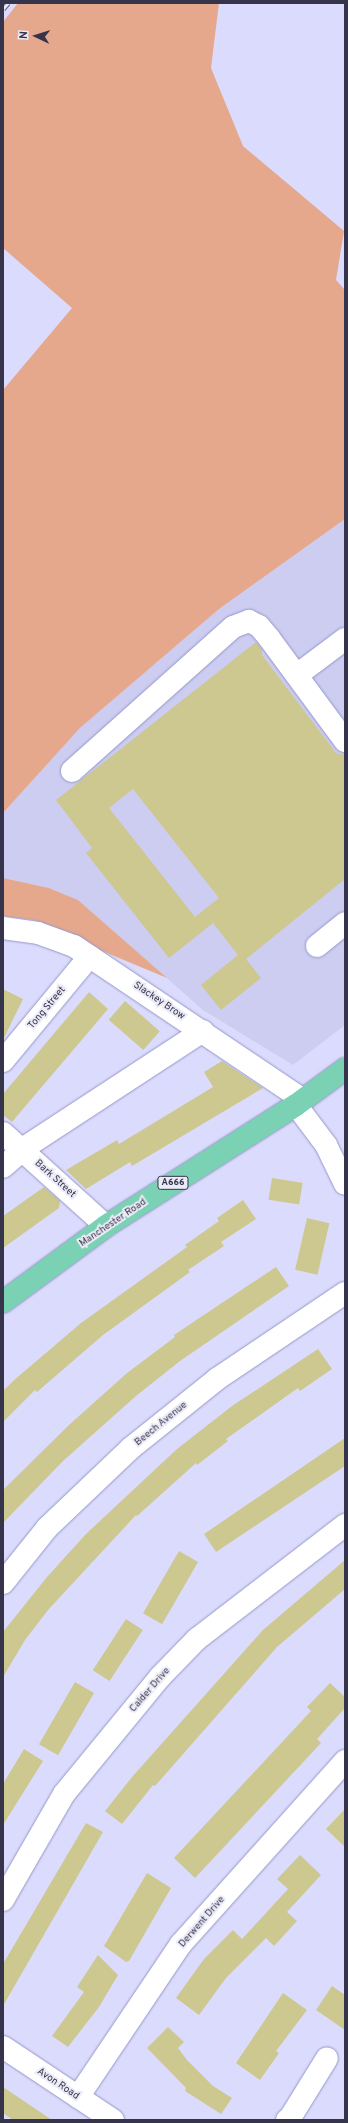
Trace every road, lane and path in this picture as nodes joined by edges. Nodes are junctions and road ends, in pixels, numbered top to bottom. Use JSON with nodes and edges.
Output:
{"nodes":[{"id":1,"x":345,"y":639,"type":"edge"},
{"id":2,"x":297,"y":675,"type":"junction"},
{"id":3,"x":345,"y":741,"type":"edge"},
{"id":4,"x":72,"y":771,"type":"dead end"},
{"id":5,"x":345,"y":924,"type":"edge"},
{"id":6,"x":3,"y":928,"type":"edge"},
{"id":7,"x":317,"y":946,"type":"dead end"},
{"id":8,"x":90,"y":956,"type":"junction"},
{"id":9,"x":203,"y":1031,"type":"junction"},
{"id":10,"x":3,"y":1060,"type":"edge"},
{"id":11,"x":345,"y":1069,"type":"edge"},
{"id":12,"x":299,"y":1103,"type":"junction"},
{"id":13,"x":3,"y":1134,"type":"edge"},
{"id":14,"x":23,"y":1150,"type":"junction"},
{"id":15,"x":3,"y":1167,"type":"edge"},
{"id":16,"x":345,"y":1184,"type":"edge"},
{"id":17,"x":106,"y":1226,"type":"junction"},
{"id":18,"x":345,"y":1293,"type":"edge"},
{"id":19,"x":3,"y":1302,"type":"edge"},
{"id":20,"x":345,"y":1525,"type":"edge"},
{"id":21,"x":3,"y":1583,"type":"edge"},
{"id":22,"x":345,"y":1761,"type":"edge"},
{"id":23,"x":3,"y":1900,"type":"edge"},
{"id":24,"x":3,"y":2047,"type":"edge"},
{"id":25,"x":327,"y":2058,"type":"dead end"},
{"id":26,"x":78,"y":2097,"type":"junction"},
{"id":27,"x":113,"y":2120,"type":"edge"},
{"id":28,"x":287,"y":2120,"type":"edge"}],
"edges":[{"from":1,"to":2,"type":"street"},
{"from":2,"to":3,"type":"street"},
{"from":2,"to":4,"type":"street"},
{"from":5,"to":7,"type":"street"},
{"from":6,"to":8,"type":"street","name":"Slackey Brow"},
{"from":8,"to":9,"type":"street","name":"Slackey Brow"},
{"from":8,"to":10,"type":"street","name":"Tong Street"},
{"from":9,"to":12,"type":"street","name":"Slackey Brow"},
{"from":9,"to":14,"type":"street"},
{"from":11,"to":12,"type":"main road","name":"Manchester Road","number":"A666"},
{"from":12,"to":16,"type":"street","name":"Slackey Brow"},
{"from":12,"to":17,"type":"main road","name":"Manchester Road","number":"A666"},
{"from":13,"to":14,"type":"street","name":"Bark Street"},
{"from":14,"to":15,"type":"street"},
{"from":14,"to":17,"type":"street","name":"Bark Street"},
{"from":17,"to":19,"type":"main road","name":"Manchester Road","number":"A666"},
{"from":18,"to":21,"type":"street","name":"Beech Avenue"},
{"from":20,"to":23,"type":"street","name":"Calder Drive"},
{"from":22,"to":26,"type":"street","name":"Derwent Drive"},
{"from":24,"to":26,"type":"street","name":"Avon Road"},
{"from":25,"to":28,"type":"street"},
{"from":26,"to":27,"type":"street","name":"Avon Road"}]}
